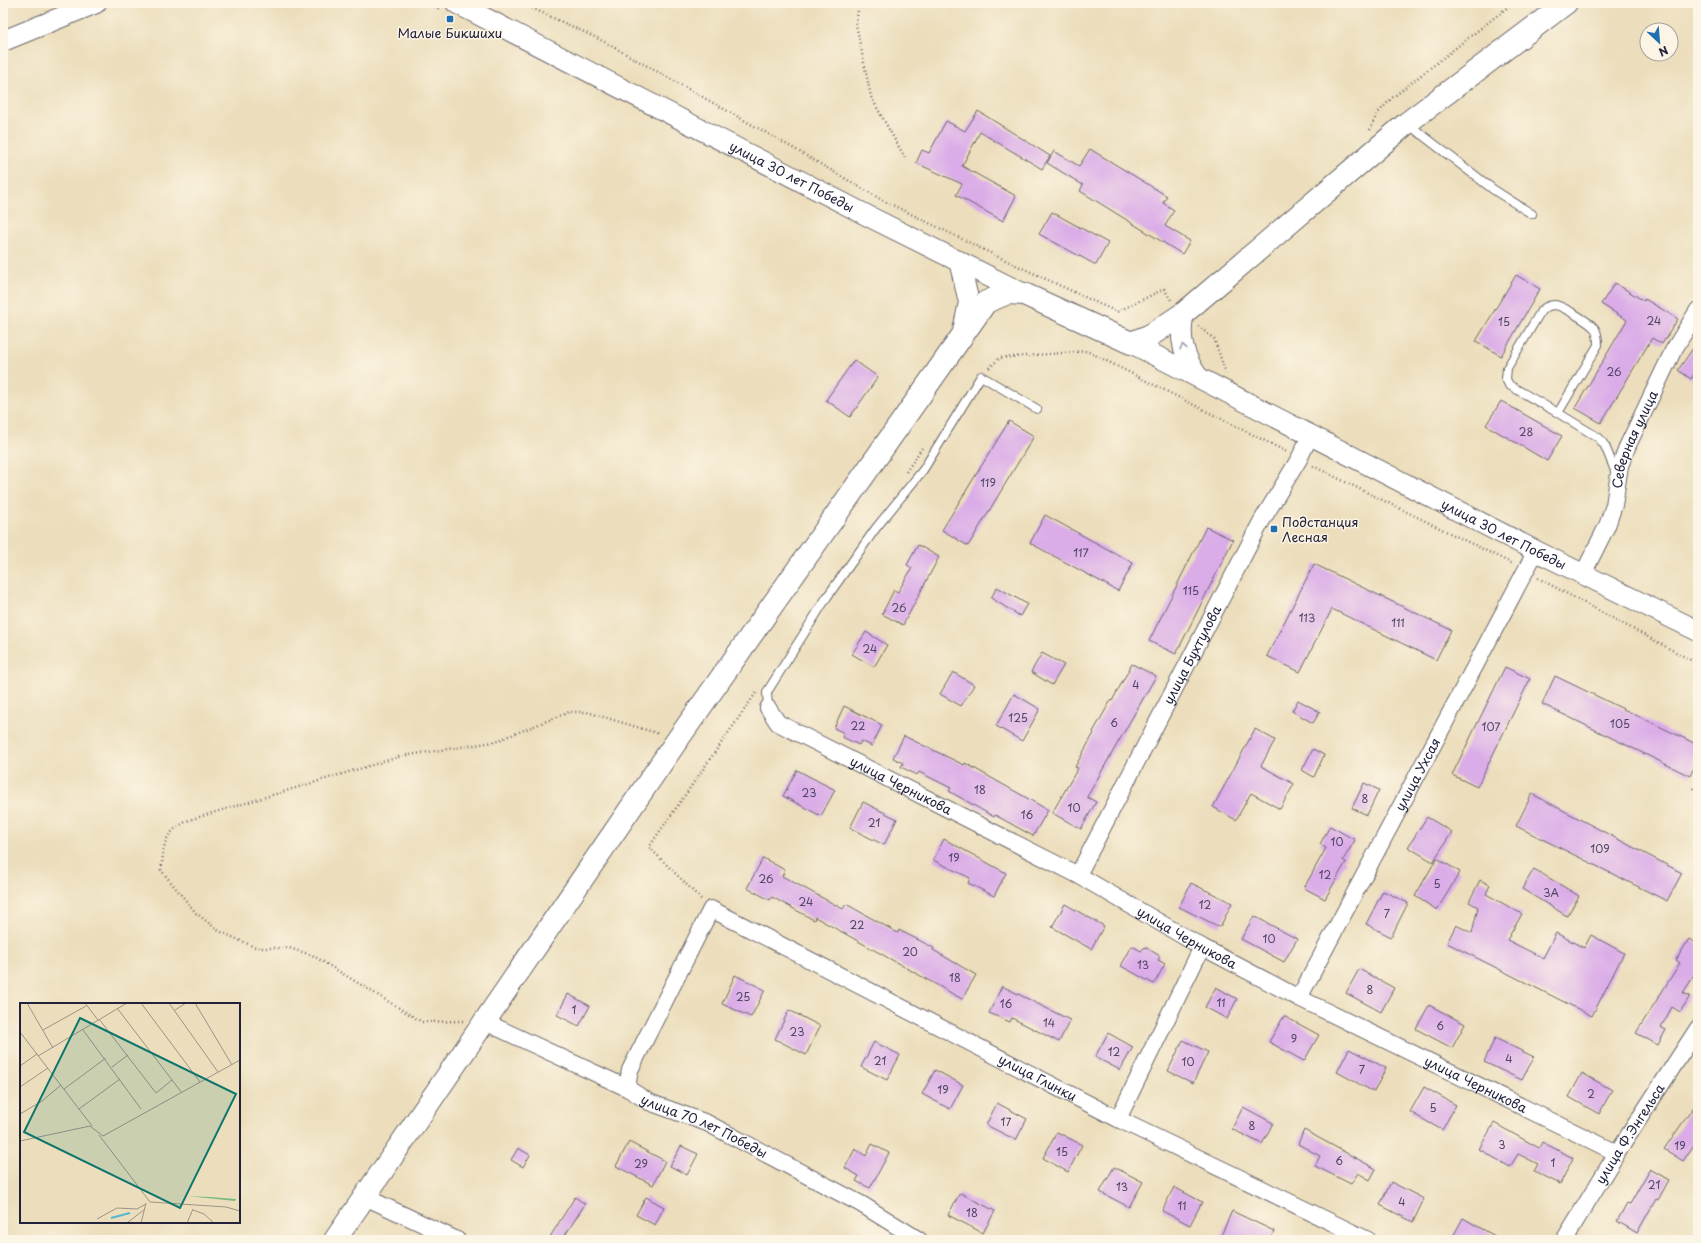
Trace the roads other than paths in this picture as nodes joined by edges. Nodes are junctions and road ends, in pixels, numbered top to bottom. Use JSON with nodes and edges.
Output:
{"nodes":[{"id":1,"x":96,"y":3,"type":"edge"},
{"id":2,"x":1566,"y":3,"type":"edge"},
{"id":3,"x":450,"y":7,"type":"edge"},
{"id":4,"x":3,"y":41,"type":"edge"},
{"id":5,"x":1407,"y":123,"type":"junction"},
{"id":6,"x":1532,"y":214,"type":"dead end"},
{"id":7,"x":959,"y":261,"type":"junction"},
{"id":8,"x":1024,"y":294,"type":"junction"},
{"id":9,"x":1698,"y":310,"type":"edge"},
{"id":10,"x":1183,"y":313,"type":"junction"},
{"id":11,"x":963,"y":331,"type":"junction"},
{"id":12,"x":1131,"y":343,"type":"junction"},
{"id":13,"x":1198,"y":378,"type":"junction"},
{"id":14,"x":1037,"y":409,"type":"dead end"},
{"id":15,"x":1558,"y":413,"type":"junction"},
{"id":16,"x":1310,"y":436,"type":"junction"},
{"id":17,"x":1617,"y":478,"type":"junction"},
{"id":18,"x":1536,"y":551,"type":"junction"},
{"id":19,"x":1582,"y":574,"type":"junction"},
{"id":20,"x":1698,"y":631,"type":"edge"},
{"id":21,"x":768,"y":708,"type":"joint"},
{"id":22,"x":1078,"y":875,"type":"junction"},
{"id":23,"x":1202,"y":947,"type":"junction"},
{"id":24,"x":1299,"y":998,"type":"junction"},
{"id":25,"x":485,"y":1022,"type":"junction"},
{"id":26,"x":1698,"y":1028,"type":"edge"},
{"id":27,"x":627,"y":1088,"type":"junction"},
{"id":28,"x":1118,"y":1120,"type":"junction"},
{"id":29,"x":1617,"y":1153,"type":"junction"},
{"id":30,"x":365,"y":1197,"type":"junction"},
{"id":31,"x":335,"y":1240,"type":"edge"},
{"id":32,"x":457,"y":1240,"type":"edge"},
{"id":33,"x":919,"y":1240,"type":"edge"},
{"id":34,"x":1368,"y":1240,"type":"edge"},
{"id":35,"x":1564,"y":1240,"type":"edge"}],
"edges":[{"from":1,"to":4,"type":"street"},
{"from":2,"to":5,"type":"main road"},
{"from":3,"to":7,"type":"street","name":"улица 30 лет Победы"},
{"from":5,"to":6,"type":"lane"},
{"from":5,"to":10,"type":"main road"},
{"from":7,"to":8,"type":"street","name":"улица 30 лет Победы"},
{"from":7,"to":11,"type":"street"},
{"from":8,"to":11,"type":"main road"},
{"from":8,"to":12,"type":"main road","name":"улица 30 лет Победы"},
{"from":9,"to":17,"type":"street","name":"Северная улица"},
{"from":10,"to":12,"type":"main road"},
{"from":13,"to":10,"type":"street","one_way":true},
{"from":11,"to":25,"type":"main road"},
{"from":12,"to":13,"type":"street","name":"улица 30 лет Победы"},
{"from":13,"to":16,"type":"street","name":"улица 30 лет Победы"},
{"from":14,"to":21,"type":"lane"},
{"from":15,"to":15,"type":"lane"},
{"from":15,"to":17,"type":"lane"},
{"from":16,"to":18,"type":"street","name":"улица 30 лет Победы"},
{"from":16,"to":22,"type":"street","name":"улица Бухтулова"},
{"from":17,"to":19,"type":"street","name":"Северная улица"},
{"from":18,"to":19,"type":"street","name":"улица 30 лет Победы"},
{"from":18,"to":24,"type":"street","name":"улица Ухсая"},
{"from":19,"to":20,"type":"street","name":"улица 30 лет Победы"},
{"from":21,"to":22,"type":"street","name":"улица Черникова"},
{"from":22,"to":23,"type":"street","name":"улица Черникова"},
{"from":23,"to":24,"type":"street","name":"улица Черникова"},
{"from":23,"to":28,"type":"street"},
{"from":24,"to":29,"type":"street","name":"улица Черникова"},
{"from":25,"to":27,"type":"street","name":"улица 70 лет Победы"},
{"from":25,"to":30,"type":"main road"},
{"from":26,"to":29,"type":"street","name":"улица Ф.Энгельса"},
{"from":27,"to":28,"type":"street","name":"улица Глинки"},
{"from":27,"to":33,"type":"street","name":"улица 70 лет Победы"},
{"from":28,"to":34,"type":"street","name":"улица Глинки"},
{"from":29,"to":35,"type":"street","name":"улица Ф.Энгельса"},
{"from":30,"to":31,"type":"main road"},
{"from":30,"to":32,"type":"street"}]}
